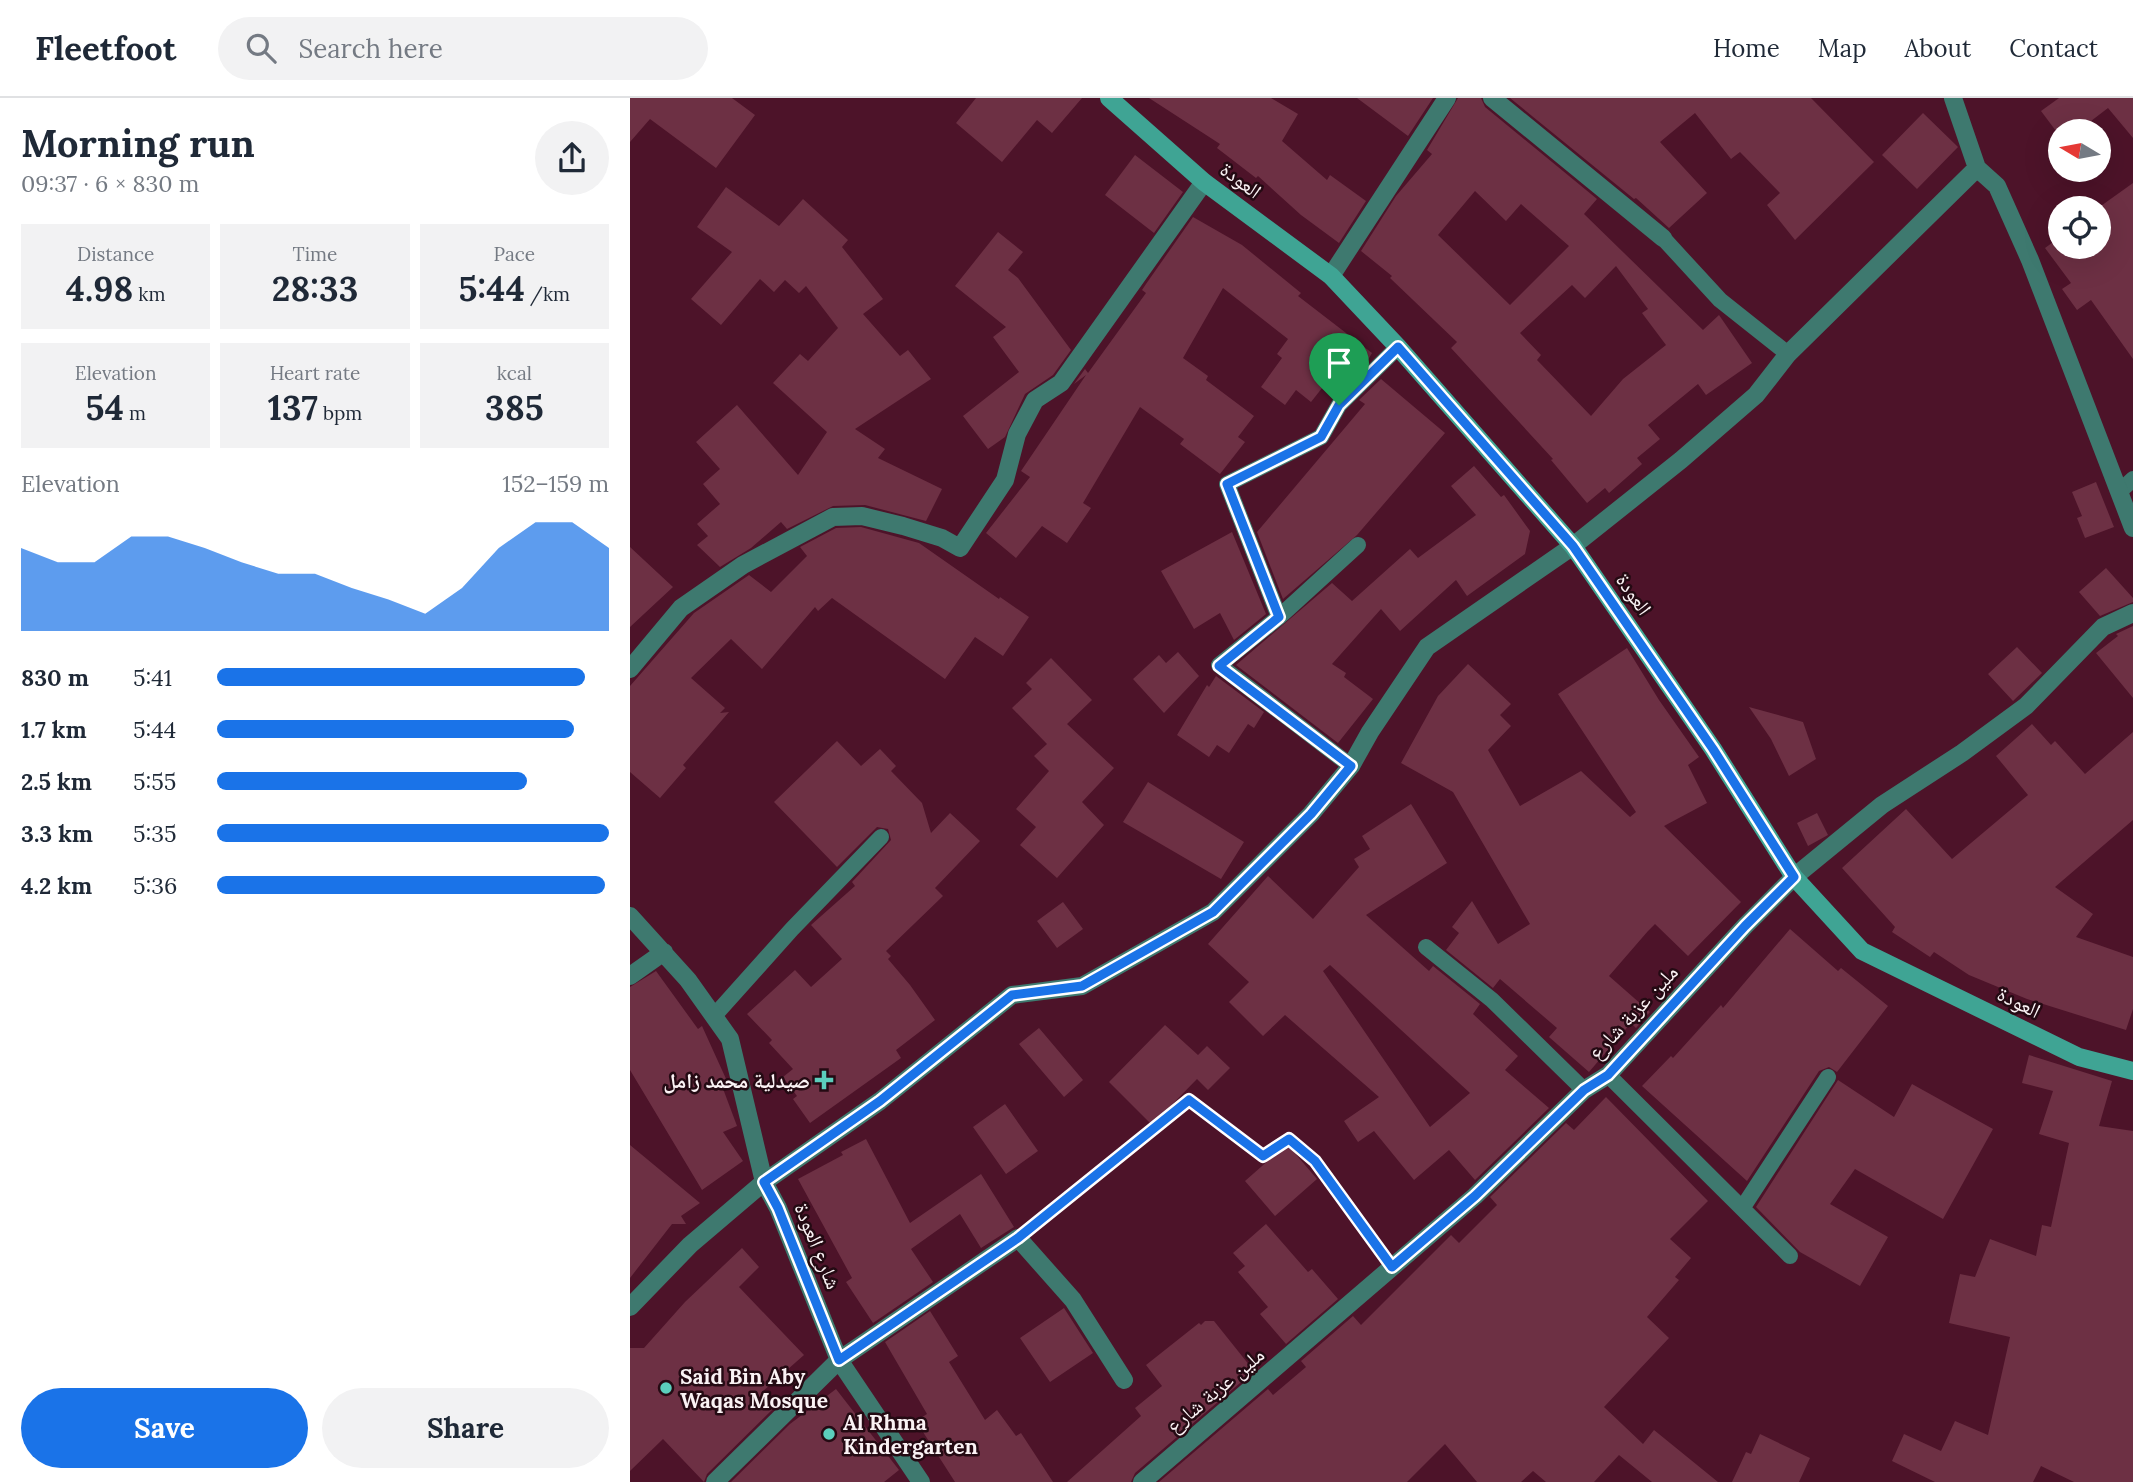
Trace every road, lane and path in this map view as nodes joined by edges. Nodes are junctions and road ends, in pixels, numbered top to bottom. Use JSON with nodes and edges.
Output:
{"nodes":[{"id":1,"x":1110,"y":98,"type":"edge"},
{"id":2,"x":1447,"y":98,"type":"edge"},
{"id":3,"x":1492,"y":98,"type":"edge"},
{"id":4,"x":1953,"y":98,"type":"edge"},
{"id":5,"x":1977,"y":168,"type":"junction"},
{"id":6,"x":1204,"y":181,"type":"junction"},
{"id":7,"x":1663,"y":238,"type":"joint"},
{"id":8,"x":1331,"y":276,"type":"junction"},
{"id":9,"x":1398,"y":347,"type":"junction"},
{"id":10,"x":1788,"y":354,"type":"junction"},
{"id":11,"x":2133,"y":480,"type":"edge"},
{"id":12,"x":2119,"y":492,"type":"junction"},
{"id":13,"x":2133,"y":528,"type":"edge"},
{"id":14,"x":1358,"y":545,"type":"dead end"},
{"id":15,"x":1573,"y":546,"type":"junction"},
{"id":16,"x":2133,"y":613,"type":"edge"},
{"id":17,"x":1279,"y":617,"type":"junction"},
{"id":18,"x":630,"y":669,"type":"edge"},
{"id":19,"x":1351,"y":766,"type":"junction"},
{"id":20,"x":881,"y":838,"type":"dead end"},
{"id":21,"x":1794,"y":877,"type":"junction"},
{"id":22,"x":630,"y":916,"type":"edge"},
{"id":23,"x":1426,"y":947,"type":"dead end"},
{"id":24,"x":664,"y":952,"type":"junction"},
{"id":25,"x":630,"y":976,"type":"edge"},
{"id":26,"x":714,"y":1016,"type":"junction"},
{"id":27,"x":2133,"y":1071,"type":"edge"},
{"id":28,"x":1608,"y":1075,"type":"junction"},
{"id":29,"x":1829,"y":1077,"type":"dead end"},
{"id":30,"x":1584,"y":1090,"type":"junction"},
{"id":31,"x":764,"y":1182,"type":"junction"},
{"id":32,"x":1743,"y":1208,"type":"junction"},
{"id":33,"x":1018,"y":1238,"type":"junction"},
{"id":34,"x":1790,"y":1256,"type":"dead end"},
{"id":35,"x":1392,"y":1267,"type":"junction"},
{"id":36,"x":630,"y":1307,"type":"edge"},
{"id":37,"x":839,"y":1360,"type":"junction"},
{"id":38,"x":1125,"y":1380,"type":"dead end"},
{"id":39,"x":715,"y":1482,"type":"edge"},
{"id":40,"x":921,"y":1482,"type":"edge"},
{"id":41,"x":1142,"y":1482,"type":"edge"}],
"edges":[{"from":1,"to":6,"type":"main road","name":"العودة"},
{"from":2,"to":8,"type":"street"},
{"from":3,"to":7,"type":"street"},
{"from":4,"to":5,"type":"street"},
{"from":5,"to":10,"type":"street"},
{"from":5,"to":12,"type":"street"},
{"from":6,"to":8,"type":"main road","name":"العودة"},
{"from":6,"to":18,"type":"street"},
{"from":7,"to":10,"type":"lane"},
{"from":8,"to":9,"type":"main road","name":"العودة"},
{"from":9,"to":15,"type":"main road","name":"العودة"},
{"from":9,"to":17,"type":"lane"},
{"from":10,"to":15,"type":"street"},
{"from":11,"to":12,"type":"lane"},
{"from":12,"to":13,"type":"street"},
{"from":14,"to":17,"type":"lane"},
{"from":15,"to":19,"type":"street"},
{"from":15,"to":21,"type":"main road","name":"العودة"},
{"from":16,"to":21,"type":"street","name":"ملين عزبة شارع"},
{"from":17,"to":19,"type":"lane"},
{"from":19,"to":31,"type":"street"},
{"from":20,"to":26,"type":"lane"},
{"from":21,"to":27,"type":"main road","name":"العودة"},
{"from":21,"to":28,"type":"street","name":"ملين عزبة شارع"},
{"from":22,"to":24,"type":"street","name":"شارع العودة"},
{"from":23,"to":30,"type":"lane"},
{"from":24,"to":25,"type":"street"},
{"from":24,"to":26,"type":"street","name":"شارع العودة"},
{"from":26,"to":31,"type":"street","name":"شارع العودة"},
{"from":28,"to":30,"type":"street","name":"ملين عزبة شارع"},
{"from":28,"to":32,"type":"lane"},
{"from":29,"to":32,"type":"lane"},
{"from":30,"to":35,"type":"street","name":"ملين عزبة شارع"},
{"from":31,"to":36,"type":"street"},
{"from":31,"to":37,"type":"street","name":"شارع العودة"},
{"from":32,"to":34,"type":"lane"},
{"from":33,"to":35,"type":"path"},
{"from":33,"to":37,"type":"street"},
{"from":33,"to":38,"type":"street"},
{"from":35,"to":41,"type":"street","name":"ملين عزبة شارع"},
{"from":37,"to":39,"type":"street"},
{"from":37,"to":40,"type":"street","name":"شارع العودة"}]}
